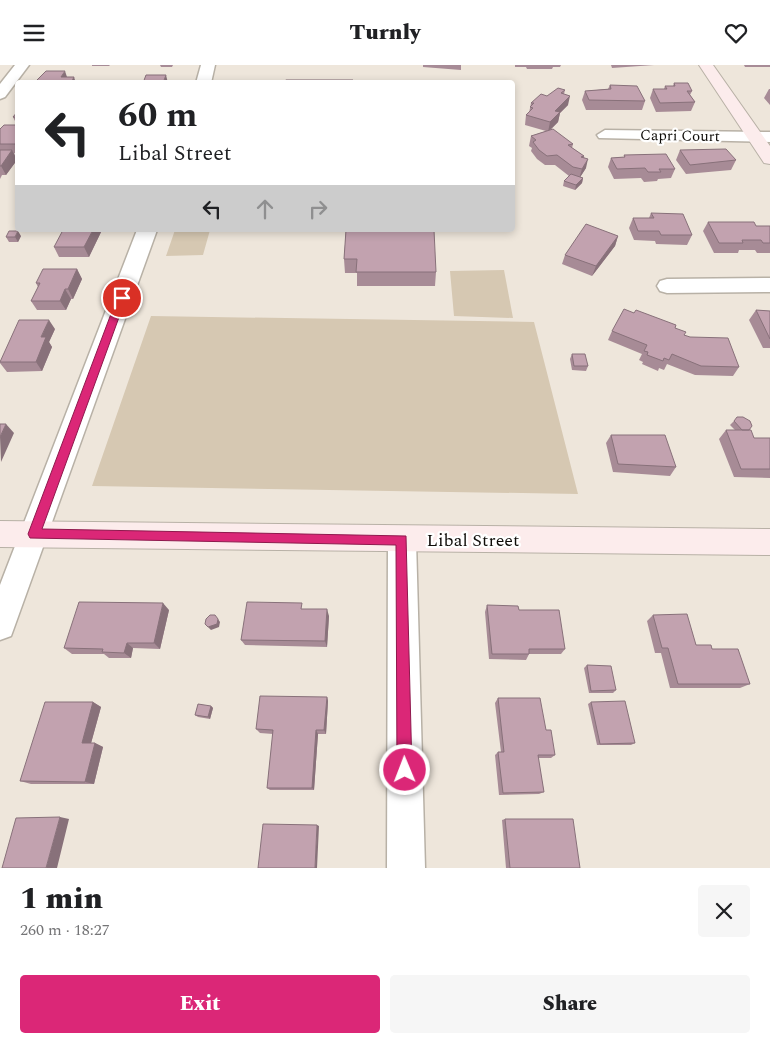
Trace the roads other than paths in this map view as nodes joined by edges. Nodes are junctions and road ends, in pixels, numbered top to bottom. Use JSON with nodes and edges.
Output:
{"nodes":[{"id":1,"x":22,"y":65,"type":"edge"},
{"id":2,"x":208,"y":65,"type":"edge"},
{"id":3,"x":706,"y":65,"type":"edge"},
{"id":4,"x":205,"y":80,"type":"edge"},
{"id":5,"x":0,"y":94,"type":"edge"},
{"id":6,"x":604,"y":135,"type":"dead end"},
{"id":7,"x":763,"y":137,"type":"edge"},
{"id":8,"x":770,"y":159,"type":"edge"},
{"id":9,"x":146,"y":232,"type":"edge"},
{"id":10,"x":770,"y":285,"type":"edge"},
{"id":11,"x":667,"y":286,"type":"dead end"},
{"id":12,"x":0,"y":534,"type":"edge"},
{"id":13,"x":34,"y":534,"type":"junction"},
{"id":14,"x":402,"y":540,"type":"junction"},
{"id":15,"x":769,"y":541,"type":"edge"},
{"id":16,"x":0,"y":625,"type":"edge"},
{"id":17,"x":406,"y":868,"type":"edge"}],
"edges":[{"from":1,"to":5,"type":"street"},
{"from":2,"to":4,"type":"street"},
{"from":3,"to":7,"type":"street"},
{"from":6,"to":7,"type":"street","name":"Capri Court"},
{"from":7,"to":8,"type":"street"},
{"from":9,"to":13,"type":"street"},
{"from":10,"to":11,"type":"street"},
{"from":12,"to":13,"type":"street","name":"Libal Street"},
{"from":13,"to":14,"type":"street","name":"Libal Street"},
{"from":13,"to":16,"type":"street"},
{"from":14,"to":15,"type":"street","name":"Libal Street"},
{"from":14,"to":17,"type":"street"}]}
